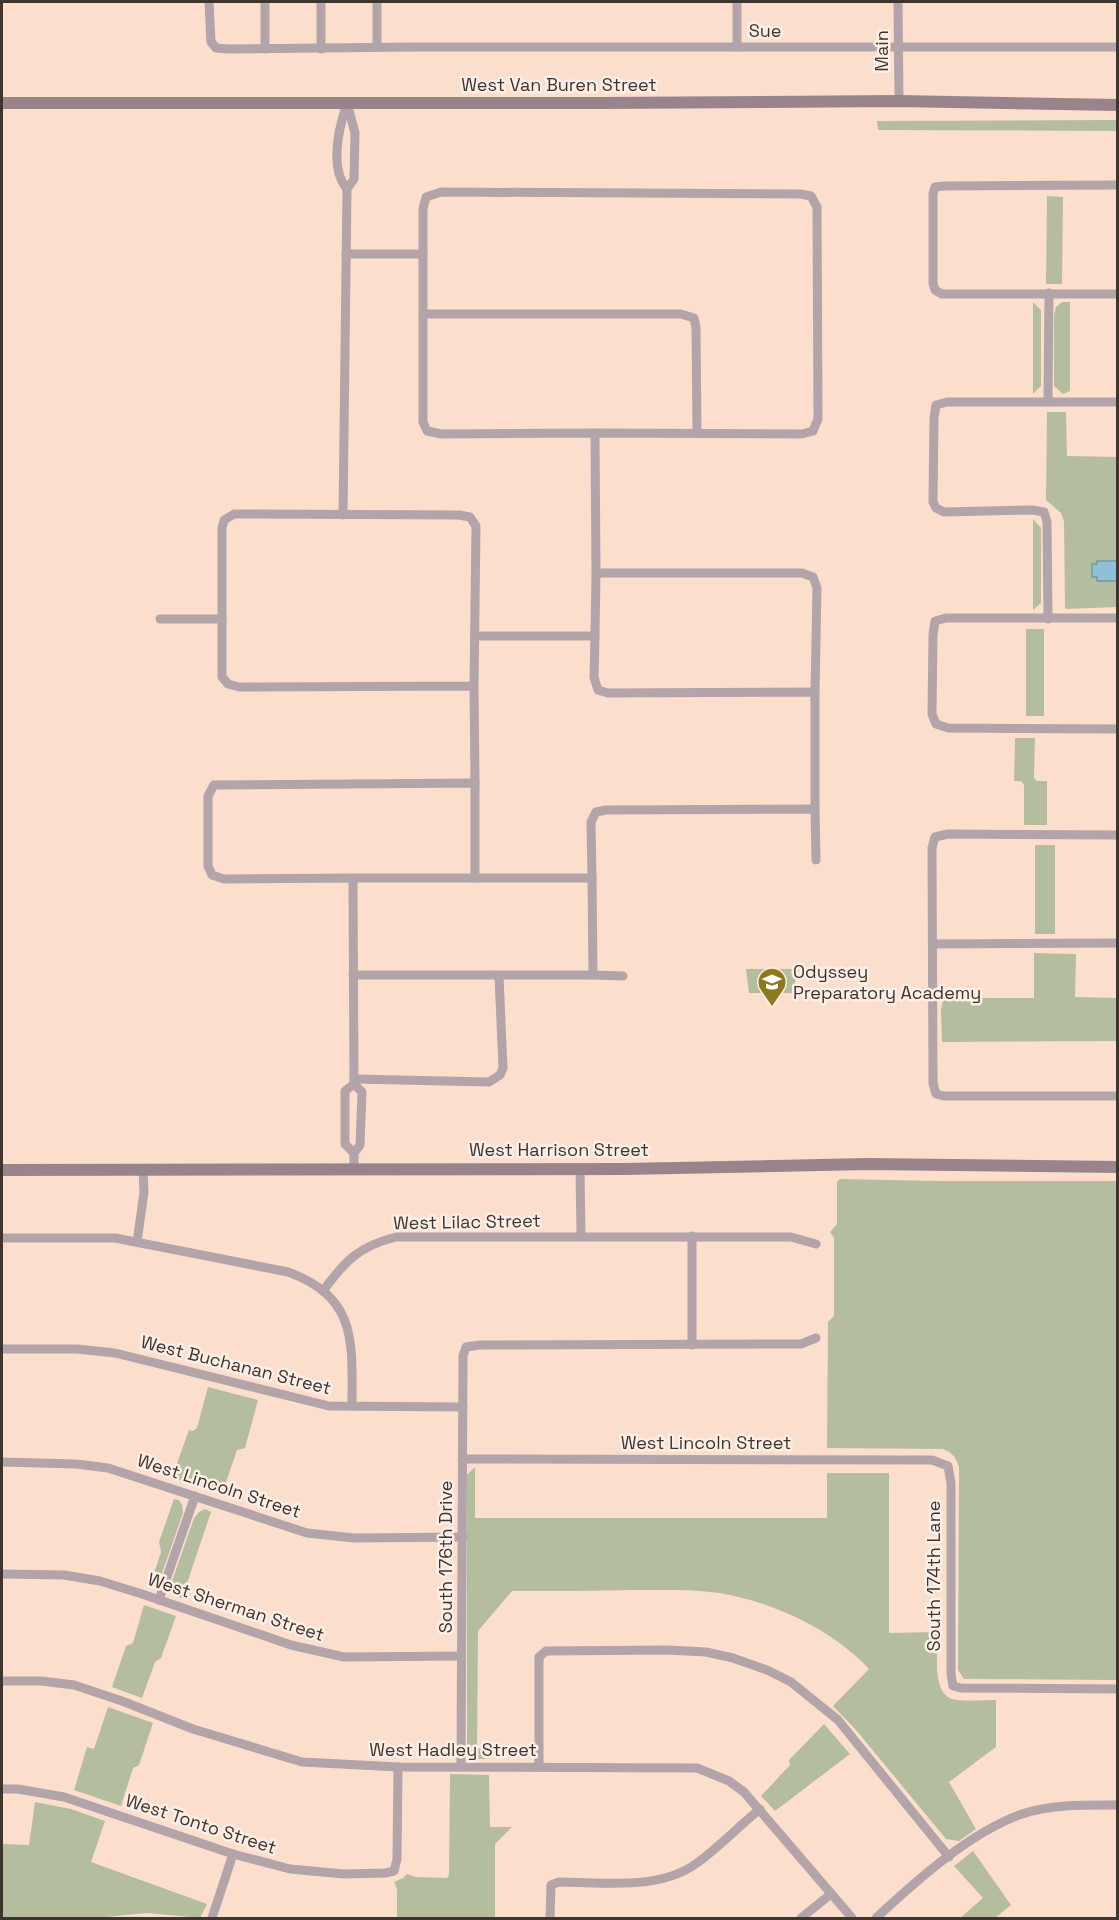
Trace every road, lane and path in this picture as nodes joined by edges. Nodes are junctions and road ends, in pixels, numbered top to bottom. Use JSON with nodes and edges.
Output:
{"nodes":[{"id":1,"x":209,"y":2,"type":"edge"},
{"id":2,"x":265,"y":2,"type":"edge"},
{"id":3,"x":321,"y":2,"type":"edge"},
{"id":4,"x":377,"y":2,"type":"edge"},
{"id":5,"x":737,"y":2,"type":"edge"},
{"id":6,"x":898,"y":2,"type":"edge"},
{"id":7,"x":377,"y":47,"type":"junction"},
{"id":8,"x":737,"y":47,"type":"junction"},
{"id":9,"x":898,"y":47,"type":"junction"},
{"id":10,"x":1118,"y":48,"type":"edge"},
{"id":11,"x":266,"y":49,"type":"junction"},
{"id":12,"x":321,"y":49,"type":"junction"},
{"id":13,"x":899,"y":101,"type":"junction"},
{"id":14,"x":2,"y":103,"type":"edge"},
{"id":15,"x":346,"y":103,"type":"junction"},
{"id":16,"x":1118,"y":105,"type":"edge"},
{"id":17,"x":1118,"y":185,"type":"edge"},
{"id":18,"x":347,"y":189,"type":"junction"},
{"id":19,"x":346,"y":254,"type":"junction"},
{"id":20,"x":423,"y":254,"type":"junction"},
{"id":21,"x":1049,"y":293,"type":"junction"},
{"id":22,"x":1118,"y":294,"type":"edge"},
{"id":23,"x":423,"y":314,"type":"junction"},
{"id":24,"x":1048,"y":402,"type":"junction"},
{"id":25,"x":1118,"y":402,"type":"edge"},
{"id":26,"x":595,"y":433,"type":"junction"},
{"id":27,"x":697,"y":433,"type":"junction"},
{"id":28,"x":343,"y":515,"type":"junction"},
{"id":29,"x":596,"y":573,"type":"junction"},
{"id":30,"x":1118,"y":618,"type":"edge"},
{"id":31,"x":160,"y":619,"type":"dead end"},
{"id":32,"x":222,"y":619,"type":"junction"},
{"id":33,"x":1048,"y":619,"type":"junction"},
{"id":34,"x":475,"y":636,"type":"junction"},
{"id":35,"x":595,"y":636,"type":"junction"},
{"id":36,"x":474,"y":686,"type":"junction"},
{"id":37,"x":815,"y":692,"type":"junction"},
{"id":38,"x":1118,"y":729,"type":"edge"},
{"id":39,"x":475,"y":783,"type":"junction"},
{"id":40,"x":815,"y":809,"type":"junction"},
{"id":41,"x":1118,"y":835,"type":"edge"},
{"id":42,"x":816,"y":860,"type":"dead end"},
{"id":43,"x":353,"y":878,"type":"junction"},
{"id":44,"x":475,"y":878,"type":"junction"},
{"id":45,"x":592,"y":878,"type":"junction"},
{"id":46,"x":1118,"y":943,"type":"edge"},
{"id":47,"x":933,"y":944,"type":"junction"},
{"id":48,"x":353,"y":975,"type":"junction"},
{"id":49,"x":592,"y":975,"type":"junction"},
{"id":50,"x":499,"y":976,"type":"junction"},
{"id":51,"x":623,"y":976,"type":"dead end"},
{"id":52,"x":354,"y":1082,"type":"junction"},
{"id":53,"x":1118,"y":1096,"type":"edge"},
{"id":54,"x":354,"y":1153,"type":"junction"},
{"id":55,"x":1118,"y":1167,"type":"edge"},
{"id":56,"x":354,"y":1169,"type":"junction"},
{"id":57,"x":580,"y":1169,"type":"junction"},
{"id":58,"x":2,"y":1170,"type":"edge"},
{"id":59,"x":143,"y":1170,"type":"junction"},
{"id":60,"x":580,"y":1236,"type":"junction"},
{"id":61,"x":692,"y":1236,"type":"junction"},
{"id":62,"x":2,"y":1238,"type":"edge"},
{"id":63,"x":137,"y":1242,"type":"junction"},
{"id":64,"x":816,"y":1244,"type":"dead end"},
{"id":65,"x":323,"y":1290,"type":"junction"},
{"id":66,"x":816,"y":1338,"type":"dead end"},
{"id":67,"x":692,"y":1345,"type":"junction"},
{"id":68,"x":2,"y":1349,"type":"edge"},
{"id":69,"x":352,"y":1406,"type":"junction"},
{"id":70,"x":463,"y":1407,"type":"junction"},
{"id":71,"x":462,"y":1458,"type":"junction"},
{"id":72,"x":2,"y":1462,"type":"edge"},
{"id":73,"x":948,"y":1466,"type":"joint"},
{"id":74,"x":195,"y":1496,"type":"junction"},
{"id":75,"x":463,"y":1537,"type":"junction"},
{"id":76,"x":2,"y":1574,"type":"edge"},
{"id":77,"x":159,"y":1599,"type":"junction"},
{"id":78,"x":462,"y":1656,"type":"junction"},
{"id":79,"x":2,"y":1681,"type":"edge"},
{"id":80,"x":1118,"y":1689,"type":"edge"},
{"id":81,"x":398,"y":1767,"type":"junction"},
{"id":82,"x":461,"y":1767,"type":"junction"},
{"id":83,"x":539,"y":1767,"type":"junction"},
{"id":84,"x":2,"y":1789,"type":"edge"},
{"id":85,"x":1118,"y":1805,"type":"edge"},
{"id":86,"x":760,"y":1809,"type":"junction"},
{"id":87,"x":233,"y":1854,"type":"junction"},
{"id":88,"x":949,"y":1857,"type":"junction"},
{"id":89,"x":831,"y":1894,"type":"junction"},
{"id":90,"x":212,"y":1918,"type":"edge"},
{"id":91,"x":550,"y":1918,"type":"edge"},
{"id":92,"x":801,"y":1918,"type":"edge"},
{"id":93,"x":852,"y":1918,"type":"edge"},
{"id":94,"x":876,"y":1918,"type":"edge"}],
"edges":[{"from":1,"to":11,"type":"street","name":"Sue"},
{"from":2,"to":11,"type":"street"},
{"from":3,"to":12,"type":"street"},
{"from":4,"to":7,"type":"street"},
{"from":5,"to":8,"type":"street"},
{"from":6,"to":9,"type":"street","name":"Main"},
{"from":7,"to":8,"type":"street","name":"Sue"},
{"from":7,"to":12,"type":"street","name":"Sue"},
{"from":8,"to":9,"type":"street","name":"Sue"},
{"from":9,"to":10,"type":"street","name":"Sue"},
{"from":9,"to":13,"type":"street","name":"Main"},
{"from":11,"to":12,"type":"street","name":"Sue"},
{"from":13,"to":15,"type":"street","name":"West Van Buren Street"},
{"from":13,"to":16,"type":"street","name":"West Van Buren Street"},
{"from":14,"to":15,"type":"street","name":"West Van Buren Street"},
{"from":15,"to":18,"type":"street"},
{"from":15,"to":18,"type":"street"},
{"from":17,"to":21,"type":"street"},
{"from":18,"to":19,"type":"street"},
{"from":19,"to":20,"type":"street"},
{"from":19,"to":28,"type":"street"},
{"from":20,"to":23,"type":"street"},
{"from":20,"to":27,"type":"street"},
{"from":21,"to":22,"type":"street"},
{"from":21,"to":24,"type":"street"},
{"from":23,"to":26,"type":"street"},
{"from":23,"to":27,"type":"street"},
{"from":24,"to":25,"type":"street"},
{"from":24,"to":33,"type":"street"},
{"from":26,"to":27,"type":"street"},
{"from":26,"to":29,"type":"street"},
{"from":28,"to":32,"type":"street"},
{"from":28,"to":34,"type":"street"},
{"from":29,"to":35,"type":"street"},
{"from":29,"to":37,"type":"street"},
{"from":30,"to":33,"type":"street"},
{"from":31,"to":32,"type":"street"},
{"from":32,"to":36,"type":"street"},
{"from":33,"to":38,"type":"street"},
{"from":34,"to":35,"type":"street"},
{"from":34,"to":36,"type":"street"},
{"from":35,"to":37,"type":"street"},
{"from":36,"to":39,"type":"street"},
{"from":37,"to":40,"type":"street"},
{"from":39,"to":43,"type":"street"},
{"from":39,"to":44,"type":"street"},
{"from":40,"to":42,"type":"street"},
{"from":40,"to":45,"type":"street"},
{"from":41,"to":47,"type":"street"},
{"from":43,"to":44,"type":"street"},
{"from":43,"to":48,"type":"street"},
{"from":44,"to":45,"type":"street"},
{"from":45,"to":49,"type":"street"},
{"from":46,"to":47,"type":"street"},
{"from":47,"to":53,"type":"street"},
{"from":48,"to":50,"type":"street"},
{"from":48,"to":52,"type":"street"},
{"from":49,"to":50,"type":"street"},
{"from":49,"to":51,"type":"street"},
{"from":50,"to":52,"type":"street"},
{"from":52,"to":54,"type":"street"},
{"from":52,"to":54,"type":"street"},
{"from":54,"to":56,"type":"street"},
{"from":55,"to":57,"type":"street","name":"West Harrison Street"},
{"from":56,"to":57,"type":"street","name":"West Harrison Street"},
{"from":56,"to":59,"type":"street","name":"West Harrison Street"},
{"from":57,"to":60,"type":"street"},
{"from":58,"to":59,"type":"street","name":"West Harrison Street"},
{"from":59,"to":63,"type":"street"},
{"from":60,"to":61,"type":"street","name":"West Lilac Street"},
{"from":60,"to":65,"type":"street","name":"West Lilac Street"},
{"from":61,"to":64,"type":"street","name":"West Lilac Street"},
{"from":61,"to":67,"type":"street"},
{"from":62,"to":63,"type":"street"},
{"from":63,"to":65,"type":"street"},
{"from":65,"to":69,"type":"street"},
{"from":66,"to":67,"type":"street"},
{"from":67,"to":70,"type":"street","name":"South 176th Drive"},
{"from":68,"to":69,"type":"street","name":"West Buchanan Street"},
{"from":69,"to":70,"type":"street","name":"West Buchanan Street"},
{"from":70,"to":71,"type":"street","name":"South 176th Drive"},
{"from":71,"to":73,"type":"street","name":"West Lincoln Street"},
{"from":71,"to":75,"type":"street","name":"South 176th Drive"},
{"from":72,"to":74,"type":"street","name":"West Lincoln Street"},
{"from":73,"to":80,"type":"street","name":"South 174th Lane"},
{"from":74,"to":75,"type":"street","name":"West Lincoln Street"},
{"from":74,"to":77,"type":"street"},
{"from":75,"to":78,"type":"street","name":"South 176th Drive"},
{"from":76,"to":77,"type":"street","name":"West Sherman Street"},
{"from":77,"to":78,"type":"street","name":"West Sherman Street"},
{"from":78,"to":82,"type":"street","name":"South 176th Drive"},
{"from":79,"to":81,"type":"street","name":"West Hadley Street"},
{"from":81,"to":82,"type":"street","name":"West Hadley Street"},
{"from":81,"to":87,"type":"street","name":"West Tonto Street"},
{"from":82,"to":83,"type":"street","name":"West Hadley Street"},
{"from":83,"to":86,"type":"street","name":"West Hadley Street"},
{"from":83,"to":88,"type":"street"},
{"from":84,"to":87,"type":"street","name":"West Tonto Street"},
{"from":85,"to":88,"type":"street"},
{"from":86,"to":89,"type":"street","name":"West Hadley Street"},
{"from":86,"to":91,"type":"street"},
{"from":87,"to":90,"type":"street"},
{"from":88,"to":94,"type":"street"},
{"from":89,"to":92,"type":"street"},
{"from":89,"to":93,"type":"street","name":"West Hadley Street"}]}
